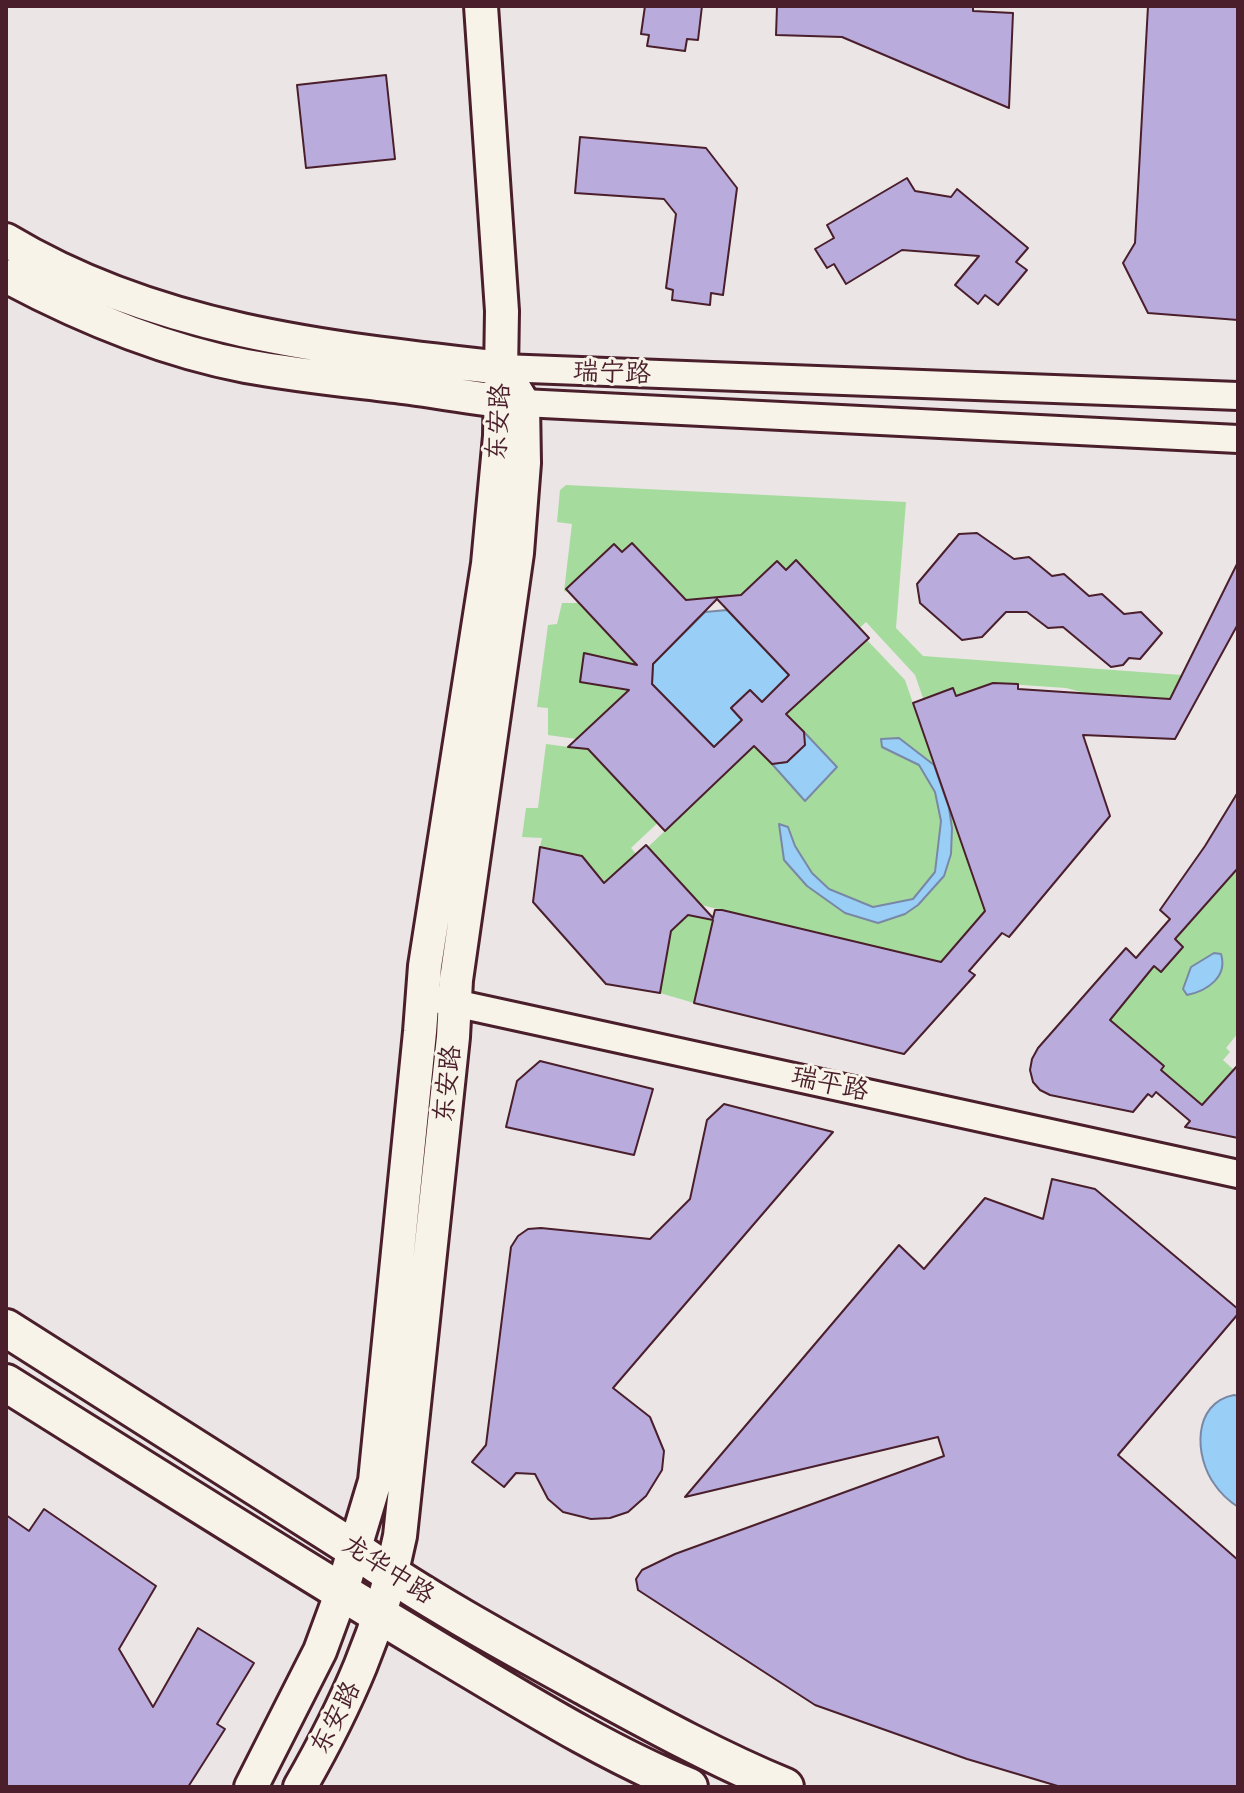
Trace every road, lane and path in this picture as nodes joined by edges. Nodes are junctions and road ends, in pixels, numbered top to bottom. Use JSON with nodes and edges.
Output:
{"nodes":[{"id":1,"x":481,"y":6,"type":"edge"},
{"id":2,"x":6,"y":240,"type":"edge"},
{"id":3,"x":6,"y":276,"type":"edge"},
{"id":4,"x":502,"y":368,"type":"junction"},
{"id":5,"x":1238,"y":396,"type":"edge"},
{"id":6,"x":512,"y":402,"type":"junction"},
{"id":7,"x":1238,"y":439,"type":"edge"},
{"id":8,"x":423,"y":997,"type":"junction"},
{"id":9,"x":455,"y":1002,"type":"junction"},
{"id":10,"x":1238,"y":1174,"type":"edge"},
{"id":11,"x":6,"y":1328,"type":"edge"},
{"id":12,"x":6,"y":1383,"type":"edge"},
{"id":13,"x":354,"y":1549,"type":"junction"},
{"id":14,"x":393,"y":1576,"type":"junction"},
{"id":15,"x":341,"y":1594,"type":"junction"},
{"id":16,"x":381,"y":1617,"type":"junction"},
{"id":17,"x":251,"y":1787,"type":"edge"},
{"id":18,"x":300,"y":1787,"type":"edge"},
{"id":19,"x":689,"y":1787,"type":"edge"},
{"id":20,"x":785,"y":1787,"type":"edge"}],
"edges":[{"from":1,"to":4,"type":"street","name":"东安路"},
{"from":2,"to":4,"type":"street","name":"瑞宁路"},
{"from":3,"to":6,"type":"street","name":"瑞宁路"},
{"from":4,"to":5,"type":"street","name":"瑞宁路"},
{"from":4,"to":6,"type":"street","name":"东安路"},
{"from":6,"to":7,"type":"street","name":"瑞宁路"},
{"from":6,"to":8,"type":"street","name":"东安路"},
{"from":6,"to":9,"type":"street","name":"东安路"},
{"from":8,"to":9,"type":"street","name":"瑞平路"},
{"from":8,"to":13,"type":"street","name":"东安路"},
{"from":9,"to":10,"type":"street","name":"瑞平路"},
{"from":9,"to":14,"type":"street","name":"东安路"},
{"from":11,"to":13,"type":"main road","name":"龙华中路"},
{"from":12,"to":15,"type":"main road","name":"龙华中路"},
{"from":13,"to":14,"type":"main road","name":"龙华中路"},
{"from":13,"to":15,"type":"street","name":"东安路"},
{"from":14,"to":16,"type":"street","name":"东安路"},
{"from":14,"to":20,"type":"main road","name":"龙华中路"},
{"from":15,"to":16,"type":"main road","name":"龙华中路"},
{"from":15,"to":17,"type":"street","name":"东安路"},
{"from":16,"to":18,"type":"street","name":"东安路"},
{"from":16,"to":19,"type":"main road","name":"龙华中路"}]}
